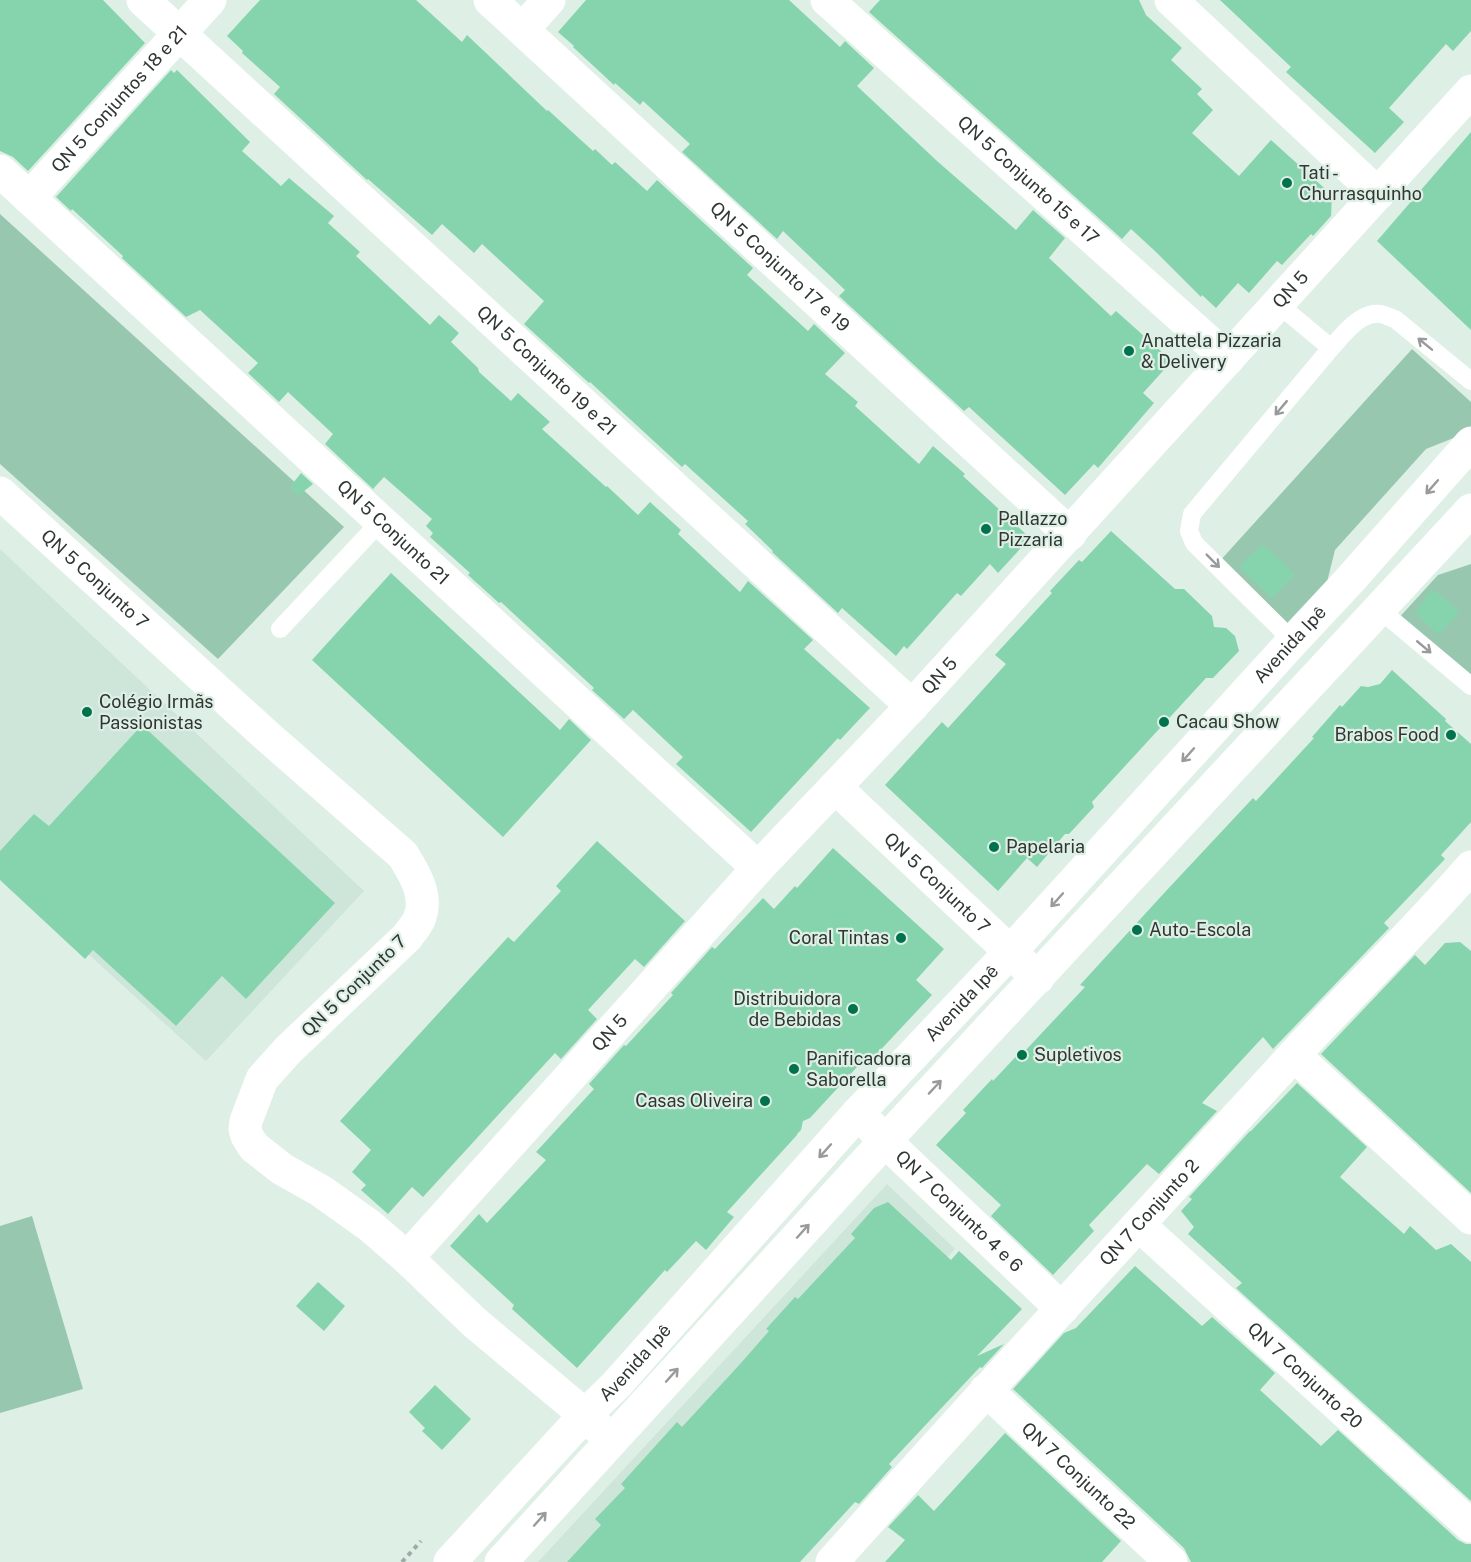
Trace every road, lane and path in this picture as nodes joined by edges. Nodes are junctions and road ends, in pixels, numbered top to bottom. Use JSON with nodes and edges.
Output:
{"nodes":[{"id":1,"x":143,"y":0,"type":"edge"},
{"id":2,"x":210,"y":0,"type":"edge"},
{"id":3,"x":490,"y":0,"type":"edge"},
{"id":4,"x":549,"y":0,"type":"edge"},
{"id":5,"x":827,"y":0,"type":"edge"},
{"id":6,"x":1171,"y":0,"type":"edge"},
{"id":7,"x":523,"y":29,"type":"junction"},
{"id":8,"x":180,"y":34,"type":"junction"},
{"id":9,"x":1471,"y":91,"type":"edge"},
{"id":10,"x":0,"y":171,"type":"edge"},
{"id":11,"x":1378,"y":194,"type":"junction"},
{"id":12,"x":29,"y":198,"type":"junction"},
{"id":13,"x":1278,"y":304,"type":"junction"},
{"id":14,"x":1331,"y":348,"type":"junction"},
{"id":15,"x":1228,"y":359,"type":"junction"},
{"id":16,"x":1471,"y":381,"type":"edge"},
{"id":17,"x":1471,"y":443,"type":"edge"},
{"id":18,"x":0,"y":493,"type":"edge"},
{"id":19,"x":1471,"y":510,"type":"edge"},
{"id":20,"x":381,"y":521,"type":"junction"},
{"id":21,"x":1070,"y":534,"type":"junction"},
{"id":22,"x":1379,"y":609,"type":"junction"},
{"id":23,"x":280,"y":629,"type":"dead end"},
{"id":24,"x":1293,"y":641,"type":"junction"},
{"id":25,"x":1471,"y":686,"type":"edge"},
{"id":26,"x":912,"y":706,"type":"junction"},
{"id":27,"x":835,"y":787,"type":"junction"},
{"id":28,"x":758,"y":868,"type":"junction"},
{"id":29,"x":1466,"y":885,"type":"edge"},
{"id":30,"x":1011,"y":951,"type":"junction"},
{"id":31,"x":1038,"y":978,"type":"junction"},
{"id":32,"x":1294,"y":1055,"type":"junction"},
{"id":33,"x":858,"y":1113,"type":"junction"},
{"id":34,"x":885,"y":1141,"type":"junction"},
{"id":35,"x":1471,"y":1218,"type":"edge"},
{"id":36,"x":1139,"y":1225,"type":"junction"},
{"id":37,"x":407,"y":1258,"type":"junction"},
{"id":38,"x":1062,"y":1308,"type":"junction"},
{"id":39,"x":986,"y":1390,"type":"junction"},
{"id":40,"x":585,"y":1415,"type":"junction"},
{"id":41,"x":611,"y":1440,"type":"junction"},
{"id":42,"x":1471,"y":1526,"type":"edge"},
{"id":43,"x":450,"y":1562,"type":"edge"},
{"id":44,"x":501,"y":1562,"type":"edge"},
{"id":45,"x":832,"y":1562,"type":"edge"},
{"id":46,"x":1171,"y":1562,"type":"edge"}],
"edges":[{"from":1,"to":8,"type":"street","name":"QN 5 Conjunto 19 e 21"},
{"from":2,"to":8,"type":"street","name":"QN 5 Conjuntos 18 e 21"},
{"from":3,"to":7,"type":"street","name":"QN 5 Conjunto 17 e 19"},
{"from":4,"to":7,"type":"street"},
{"from":5,"to":15,"type":"street","name":"QN 5 Conjunto 15 e 17"},
{"from":6,"to":11,"type":"street"},
{"from":7,"to":21,"type":"street","name":"QN 5 Conjunto 17 e 19"},
{"from":8,"to":12,"type":"street","name":"QN 5 Conjuntos 18 e 21"},
{"from":8,"to":26,"type":"street","name":"QN 5 Conjunto 19 e 21"},
{"from":9,"to":11,"type":"street","name":"QN 5"},
{"from":10,"to":12,"type":"street","name":"QN 5 Conjunto 21"},
{"from":11,"to":13,"type":"street","name":"QN 5"},
{"from":12,"to":20,"type":"street","name":"QN 5 Conjunto 21"},
{"from":13,"to":14,"type":"lane"},
{"from":13,"to":15,"type":"street","name":"QN 5"},
{"from":16,"to":14,"type":"lane","one_way":true},
{"from":14,"to":24,"type":"lane","one_way":true},
{"from":15,"to":21,"type":"street","name":"QN 5"},
{"from":17,"to":24,"type":"street","name":"Avenida Ipê","one_way":true},
{"from":18,"to":37,"type":"street","name":"QN 5 Conjunto 7"},
{"from":19,"to":22,"type":"street","name":"Avenida Ipê"},
{"from":20,"to":23,"type":"lane"},
{"from":20,"to":28,"type":"street","name":"QN 5 Conjunto 21"},
{"from":21,"to":26,"type":"street","name":"QN 5"},
{"from":22,"to":25,"type":"lane","one_way":true},
{"from":22,"to":31,"type":"street","name":"Avenida Ipê"},
{"from":24,"to":30,"type":"street","name":"Avenida Ipê","one_way":true},
{"from":26,"to":27,"type":"street","name":"QN 5"},
{"from":27,"to":28,"type":"street","name":"QN 5"},
{"from":27,"to":30,"type":"street","name":"QN 5 Conjunto 7"},
{"from":28,"to":37,"type":"street","name":"QN 5"},
{"from":29,"to":32,"type":"street","name":"QN 7 Conjunto 2"},
{"from":30,"to":31,"type":"street","name":"QN 5 Conjunto 7"},
{"from":30,"to":33,"type":"street","name":"Avenida Ipê"},
{"from":34,"to":31,"type":"street","name":"Avenida Ipê","one_way":true},
{"from":32,"to":35,"type":"street"},
{"from":32,"to":36,"type":"street","name":"QN 7 Conjunto 2"},
{"from":33,"to":34,"type":"street","name":"QN 7 Conjunto 4 e 6"},
{"from":33,"to":40,"type":"street","name":"Avenida Ipê","one_way":true},
{"from":34,"to":38,"type":"street","name":"QN 7 Conjunto 4 e 6"},
{"from":41,"to":34,"type":"street","name":"Avenida Ipê","one_way":true},
{"from":36,"to":38,"type":"street","name":"QN 7 Conjunto 2"},
{"from":36,"to":42,"type":"street","name":"QN 7 Conjunto 20"},
{"from":37,"to":40,"type":"street","name":"QN 5 Conjunto 7"},
{"from":38,"to":39,"type":"street","name":"QN 7 Conjunto 2"},
{"from":39,"to":45,"type":"street","name":"QN 7 Conjunto 2"},
{"from":39,"to":46,"type":"street","name":"QN 7 Conjunto 22"},
{"from":40,"to":41,"type":"street","name":"QN 5 Conjunto 7"},
{"from":40,"to":43,"type":"street","name":"Avenida Ipê"},
{"from":44,"to":41,"type":"street","name":"Avenida Ipê","one_way":true}]}
